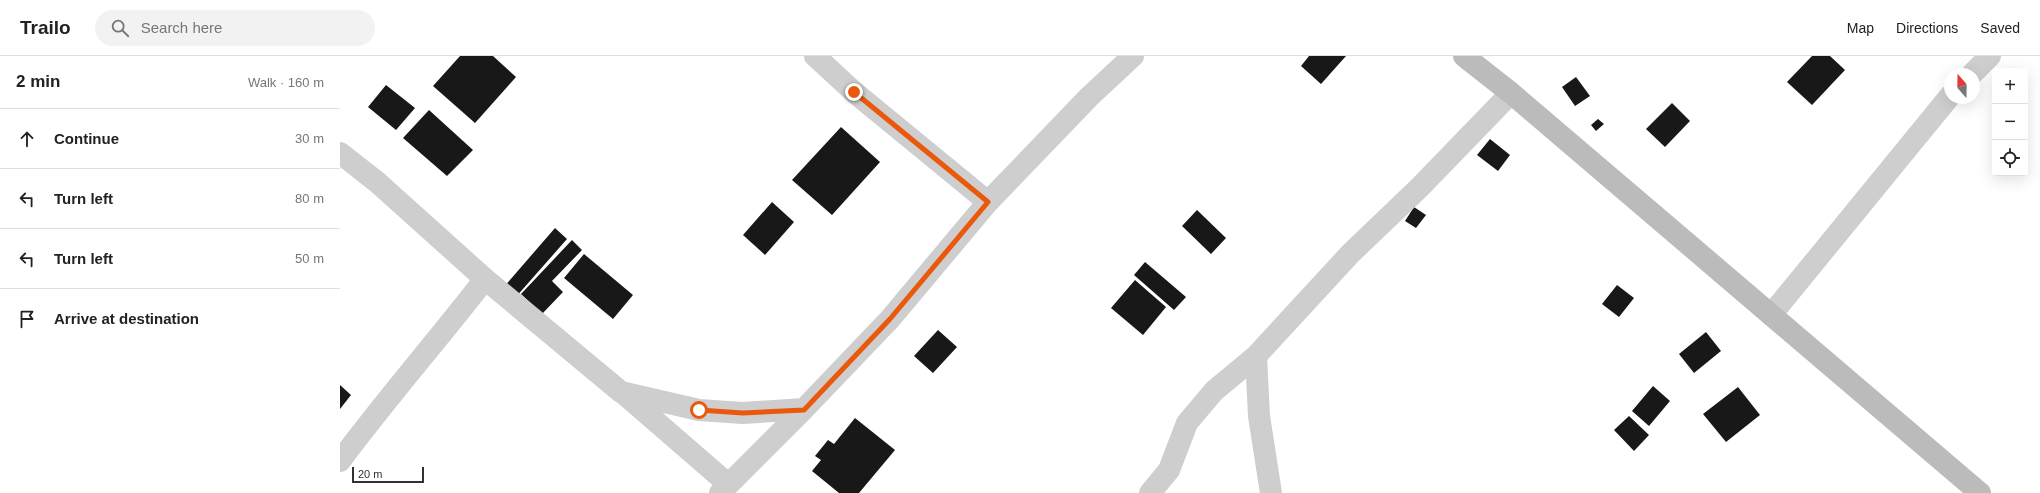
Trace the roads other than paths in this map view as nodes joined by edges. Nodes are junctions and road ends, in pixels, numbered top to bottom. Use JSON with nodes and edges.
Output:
{"nodes":[{"id":1,"x":815,"y":56,"type":"edge"},
{"id":2,"x":1133,"y":56,"type":"edge"},
{"id":3,"x":1464,"y":56,"type":"edge"},
{"id":4,"x":1990,"y":56,"type":"edge"},
{"id":5,"x":1978,"y":68,"type":"edge"},
{"id":6,"x":1511,"y":93,"type":"junction"},
{"id":7,"x":1944,"y":103,"type":"edge"},
{"id":8,"x":340,"y":153,"type":"edge"},
{"id":9,"x":988,"y":202,"type":"junction"},
{"id":10,"x":485,"y":279,"type":"junction"},
{"id":11,"x":1771,"y":315,"type":"junction"},
{"id":12,"x":1256,"y":356,"type":"junction"},
{"id":13,"x":621,"y":392,"type":"junction"},
{"id":14,"x":804,"y":410,"type":"junction"},
{"id":15,"x":340,"y":461,"type":"edge"},
{"id":16,"x":724,"y":489,"type":"edge"},
{"id":17,"x":1150,"y":493,"type":"edge"},
{"id":18,"x":1271,"y":493,"type":"edge"},
{"id":19,"x":1980,"y":493,"type":"edge"}],
"edges":[{"from":1,"to":9,"type":"street"},
{"from":2,"to":9,"type":"street"},
{"from":3,"to":6,"type":"main road"},
{"from":4,"to":5,"type":"street"},
{"from":6,"to":11,"type":"main road"},
{"from":6,"to":12,"type":"street"},
{"from":7,"to":11,"type":"street"},
{"from":8,"to":10,"type":"street"},
{"from":9,"to":14,"type":"street"},
{"from":10,"to":13,"type":"street"},
{"from":10,"to":15,"type":"street"},
{"from":11,"to":19,"type":"main road"},
{"from":12,"to":17,"type":"street"},
{"from":12,"to":18,"type":"street"},
{"from":13,"to":14,"type":"street"},
{"from":13,"to":16,"type":"street"},
{"from":14,"to":16,"type":"street"}]}
